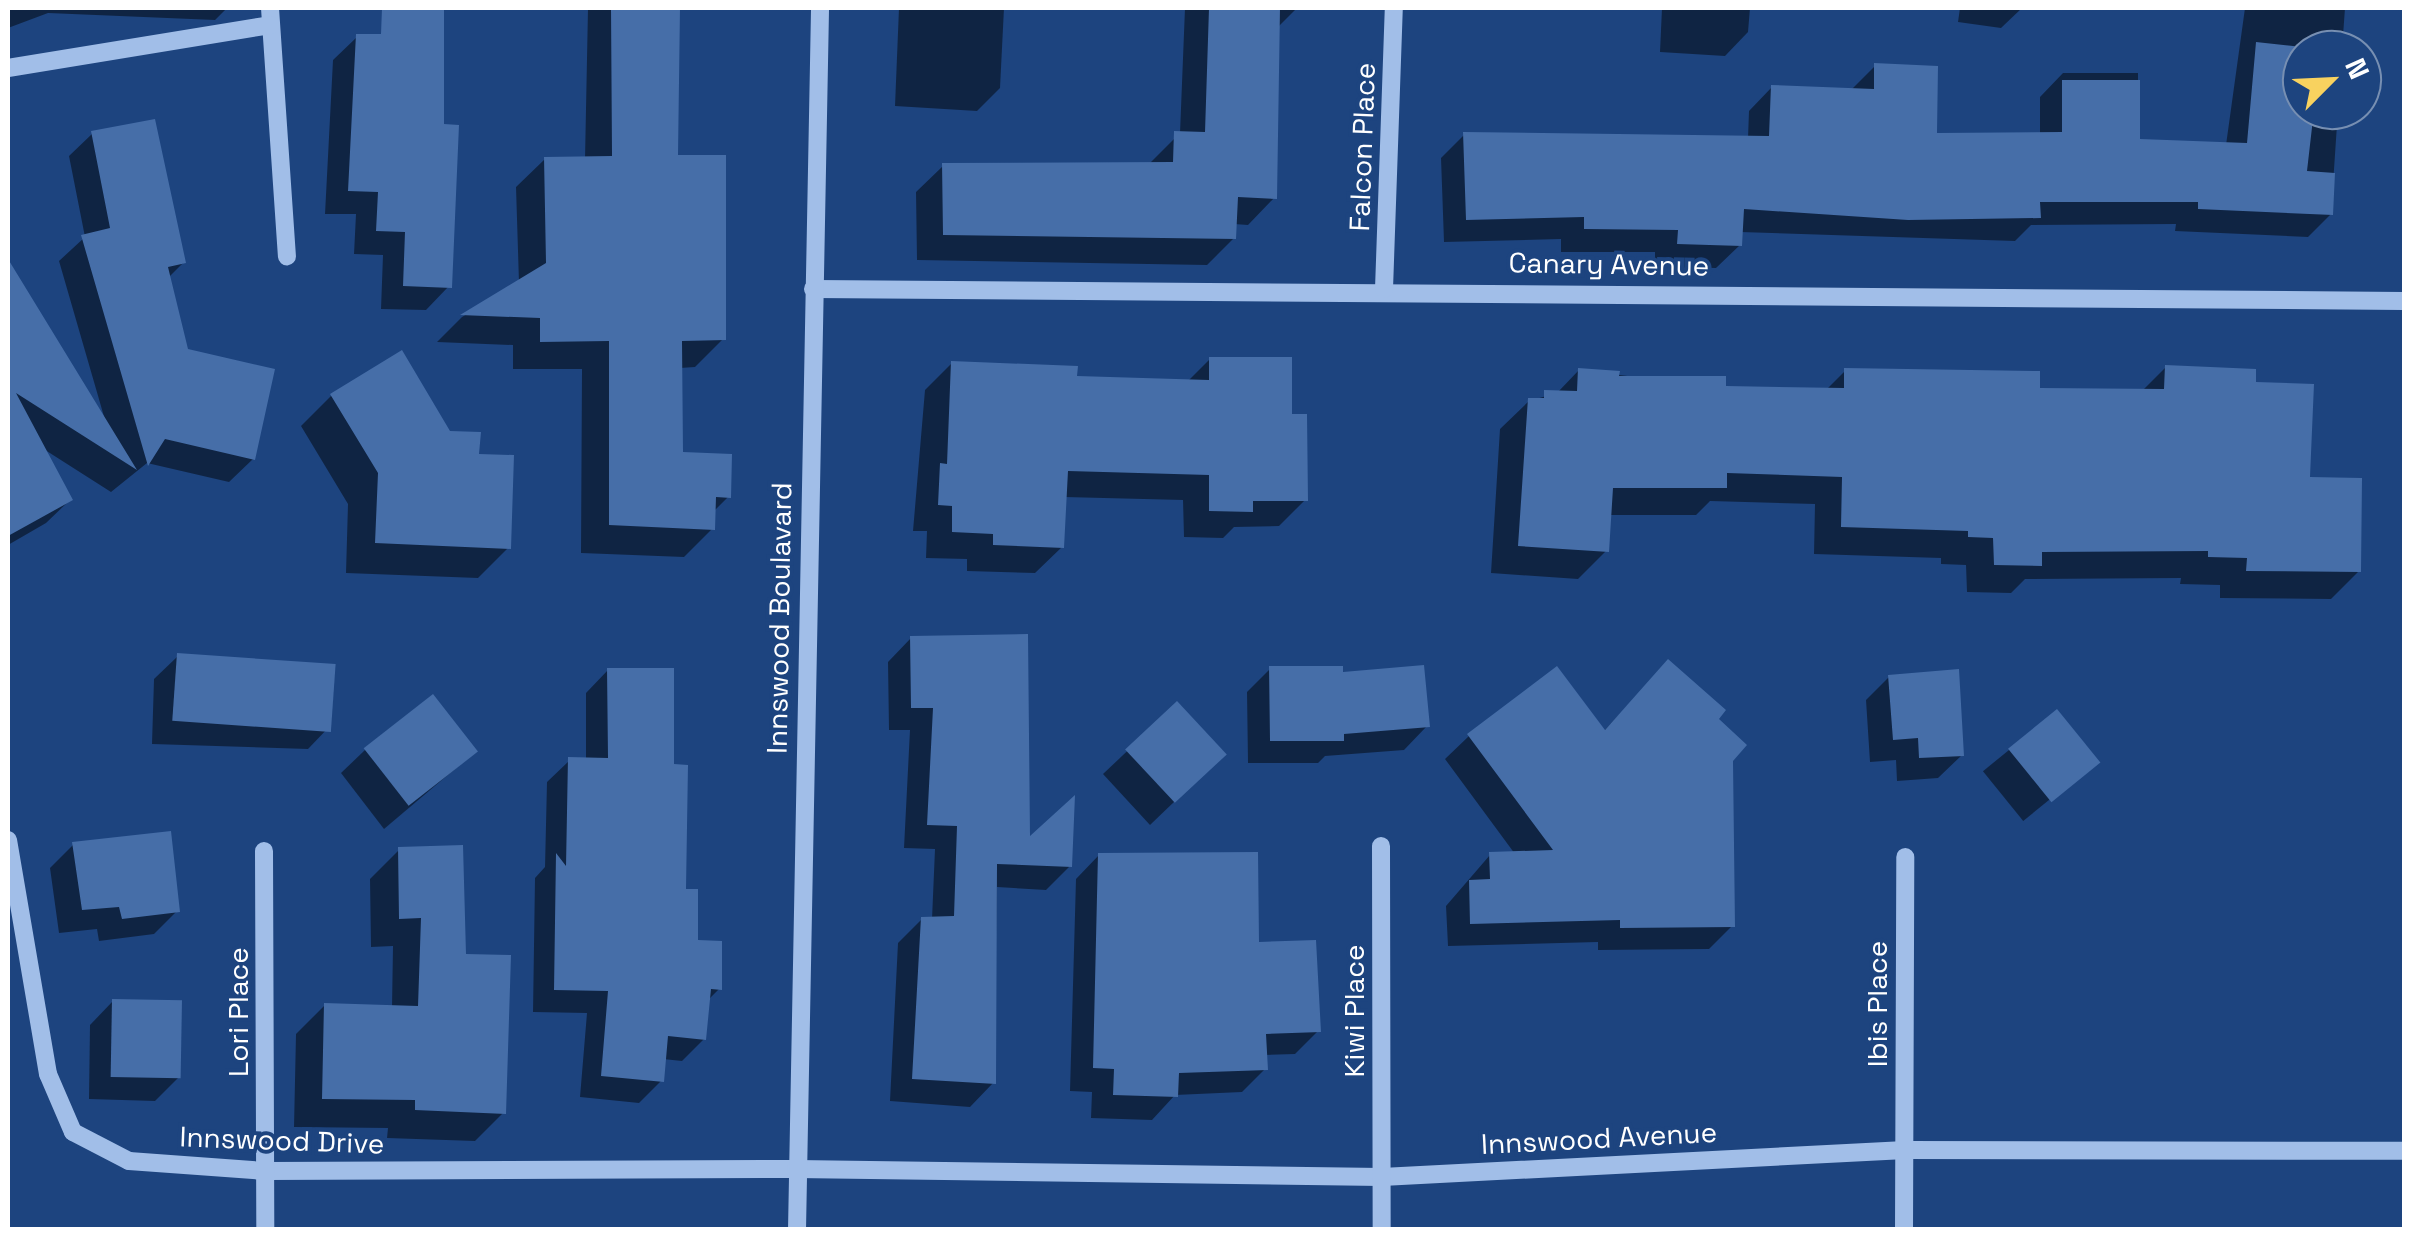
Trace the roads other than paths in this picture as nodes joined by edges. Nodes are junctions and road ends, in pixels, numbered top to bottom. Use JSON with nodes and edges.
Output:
{"nodes":[{"id":1,"x":820,"y":8,"type":"edge"},
{"id":2,"x":1394,"y":8,"type":"edge"},
{"id":3,"x":271,"y":16,"type":"edge"},
{"id":4,"x":8,"y":68,"type":"edge"},
{"id":5,"x":288,"y":256,"type":"dead end"},
{"id":6,"x":1384,"y":288,"type":"junction"},
{"id":7,"x":813,"y":289,"type":"junction"},
{"id":8,"x":2404,"y":301,"type":"edge"},
{"id":9,"x":8,"y":840,"type":"edge"},
{"id":10,"x":1381,"y":846,"type":"dead end"},
{"id":11,"x":264,"y":852,"type":"dead end"},
{"id":12,"x":1905,"y":857,"type":"dead end"},
{"id":13,"x":1904,"y":1150,"type":"junction"},
{"id":14,"x":2404,"y":1150,"type":"edge"},
{"id":15,"x":796,"y":1168,"type":"junction"},
{"id":16,"x":266,"y":1172,"type":"junction"},
{"id":17,"x":1382,"y":1177,"type":"junction"},
{"id":18,"x":266,"y":1230,"type":"edge"},
{"id":19,"x":797,"y":1230,"type":"edge"},
{"id":20,"x":1382,"y":1230,"type":"edge"},
{"id":21,"x":1904,"y":1230,"type":"edge"}],
"edges":[{"from":1,"to":7,"type":"street","name":"Innswood Boulavard"},
{"from":2,"to":6,"type":"street","name":"Falcon Place"},
{"from":3,"to":4,"type":"street"},
{"from":3,"to":5,"type":"street"},
{"from":6,"to":7,"type":"street","name":"Canary Avenue"},
{"from":6,"to":8,"type":"street","name":"Canary Avenue"},
{"from":7,"to":15,"type":"street","name":"Innswood Boulavard"},
{"from":9,"to":16,"type":"street","name":"Innswood Drive"},
{"from":10,"to":17,"type":"street","name":"Kiwi Place"},
{"from":11,"to":16,"type":"street","name":"Lori Place"},
{"from":12,"to":13,"type":"street","name":"Ibis Place"},
{"from":13,"to":14,"type":"street","name":"Innswood Avenue"},
{"from":13,"to":17,"type":"street","name":"Innswood Avenue"},
{"from":13,"to":21,"type":"street","name":"Ibis Place"},
{"from":15,"to":16,"type":"street","name":"Innswood Drive"},
{"from":15,"to":17,"type":"street","name":"Innswood Avenue"},
{"from":15,"to":19,"type":"street","name":"Innswood Boulavard"},
{"from":16,"to":18,"type":"street","name":"Lori Place"},
{"from":17,"to":20,"type":"street","name":"Kiwi Place"}]}
